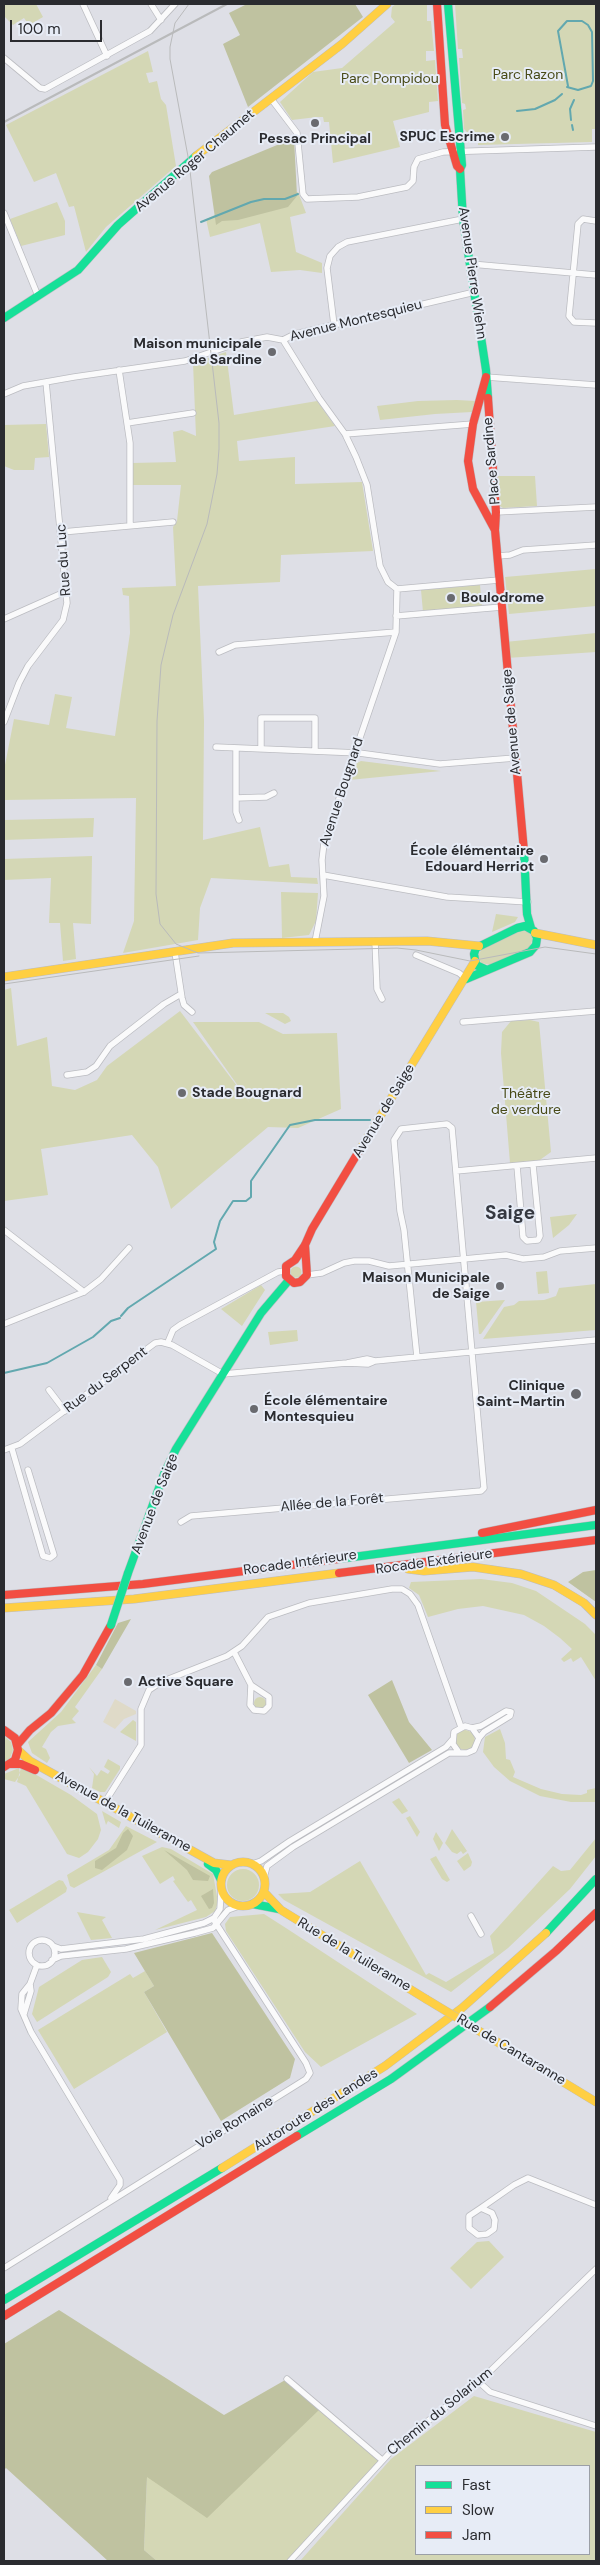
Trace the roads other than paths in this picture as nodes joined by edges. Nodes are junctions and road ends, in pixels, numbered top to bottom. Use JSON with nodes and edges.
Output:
{"nodes":[{"id":1,"x":83,"y":4,"type":"edge"},
{"id":2,"x":152,"y":4,"type":"edge"},
{"id":3,"x":175,"y":4,"type":"edge"},
{"id":4,"x":387,"y":4,"type":"edge"},
{"id":5,"x":436,"y":4,"type":"edge"},
{"id":6,"x":448,"y":4,"type":"edge"},
{"id":7,"x":161,"y":20,"type":"junction"},
{"id":8,"x":107,"y":56,"type":"junction"},
{"id":9,"x":4,"y":58,"type":"edge"},
{"id":10,"x":272,"y":100,"type":"junction"},
{"id":11,"x":596,"y":147,"type":"edge"},
{"id":12,"x":456,"y":150,"type":"junction"},
{"id":13,"x":4,"y":213,"type":"edge"},
{"id":14,"x":463,"y":219,"type":"junction"},
{"id":15,"x":596,"y":221,"type":"edge"},
{"id":16,"x":471,"y":264,"type":"junction"},
{"id":17,"x":573,"y":273,"type":"junction"},
{"id":18,"x":596,"y":275,"type":"edge"},
{"id":19,"x":476,"y":292,"type":"junction"},
{"id":20,"x":38,"y":296,"type":"junction"},
{"id":21,"x":4,"y":318,"type":"edge"},
{"id":22,"x":596,"y":323,"type":"edge"},
{"id":23,"x":334,"y":325,"type":"junction"},
{"id":24,"x":282,"y":340,"type":"junction"},
{"id":25,"x":119,"y":370,"type":"junction"},
{"id":26,"x":486,"y":378,"type":"junction"},
{"id":27,"x":46,"y":382,"type":"junction"},
{"id":28,"x":596,"y":385,"type":"edge"},
{"id":29,"x":4,"y":394,"type":"edge"},
{"id":30,"x":478,"y":405,"type":"junction"},
{"id":31,"x":487,"y":405,"type":"junction"},
{"id":32,"x":192,"y":413,"type":"dead end"},
{"id":33,"x":127,"y":423,"type":"junction"},
{"id":34,"x":473,"y":424,"type":"junction"},
{"id":35,"x":345,"y":434,"type":"junction"},
{"id":36,"x":596,"y":507,"type":"edge"},
{"id":37,"x":494,"y":515,"type":"junction"},
{"id":38,"x":173,"y":522,"type":"dead end"},
{"id":39,"x":130,"y":525,"type":"junction"},
{"id":40,"x":495,"y":530,"type":"joint"},
{"id":41,"x":62,"y":532,"type":"junction"},
{"id":42,"x":596,"y":545,"type":"edge"},
{"id":43,"x":498,"y":556,"type":"junction"},
{"id":44,"x":499,"y":580,"type":"junction"},
{"id":45,"x":397,"y":589,"type":"junction"},
{"id":46,"x":67,"y":592,"type":"junction"},
{"id":47,"x":502,"y":607,"type":"junction"},
{"id":48,"x":396,"y":616,"type":"junction"},
{"id":49,"x":4,"y":619,"type":"edge"},
{"id":50,"x":396,"y":632,"type":"junction"},
{"id":51,"x":219,"y":652,"type":"dead end"},
{"id":52,"x":4,"y":722,"type":"edge"},
{"id":53,"x":216,"y":747,"type":"dead end"},
{"id":54,"x":236,"y":748,"type":"junction"},
{"id":55,"x":261,"y":749,"type":"junction"},
{"id":56,"x":315,"y":750,"type":"junction"},
{"id":57,"x":355,"y":753,"type":"junction"},
{"id":58,"x":515,"y":758,"type":"junction"},
{"id":59,"x":274,"y":793,"type":"dead end"},
{"id":60,"x":236,"y":798,"type":"junction"},
{"id":61,"x":238,"y":820,"type":"dead end"},
{"id":62,"x":323,"y":875,"type":"junction"},
{"id":63,"x":528,"y":902,"type":"junction"},
{"id":64,"x":527,"y":914,"type":"junction"},
{"id":65,"x":521,"y":926,"type":"junction"},
{"id":66,"x":533,"y":931,"type":"junction"},
{"id":67,"x":558,"y":938,"type":"junction"},
{"id":68,"x":375,"y":941,"type":"junction"},
{"id":69,"x":315,"y":942,"type":"junction"},
{"id":70,"x":536,"y":943,"type":"junction"},
{"id":71,"x":596,"y":945,"type":"edge"},
{"id":72,"x":477,"y":948,"type":"junction"},
{"id":73,"x":175,"y":952,"type":"junction"},
{"id":74,"x":416,"y":955,"type":"dead end"},
{"id":75,"x":475,"y":961,"type":"junction"},
{"id":76,"x":487,"y":970,"type":"junction"},
{"id":77,"x":20,"y":974,"type":"junction"},
{"id":78,"x":4,"y":976,"type":"edge"},
{"id":79,"x":466,"y":979,"type":"junction"},
{"id":80,"x":4,"y":981,"type":"edge"},
{"id":81,"x":182,"y":994,"type":"junction"},
{"id":82,"x":382,"y":999,"type":"dead end"},
{"id":83,"x":596,"y":1011,"type":"edge"},
{"id":84,"x":192,"y":1012,"type":"dead end"},
{"id":85,"x":463,"y":1022,"type":"dead end"},
{"id":86,"x":67,"y":1075,"type":"dead end"},
{"id":87,"x":596,"y":1158,"type":"edge"},
{"id":88,"x":533,"y":1165,"type":"junction"},
{"id":89,"x":517,"y":1166,"type":"junction"},
{"id":90,"x":456,"y":1171,"type":"junction"},
{"id":91,"x":4,"y":1230,"type":"edge"},
{"id":92,"x":305,"y":1245,"type":"junction"},
{"id":93,"x":129,"y":1248,"type":"dead end"},
{"id":94,"x":596,"y":1248,"type":"edge"},
{"id":95,"x":295,"y":1260,"type":"junction"},
{"id":96,"x":464,"y":1260,"type":"junction"},
{"id":97,"x":305,"y":1264,"type":"junction"},
{"id":98,"x":408,"y":1265,"type":"junction"},
{"id":99,"x":285,"y":1271,"type":"junction"},
{"id":100,"x":307,"y":1275,"type":"junction"},
{"id":101,"x":289,"y":1280,"type":"junction"},
{"id":102,"x":84,"y":1292,"type":"junction"},
{"id":103,"x":4,"y":1324,"type":"edge"},
{"id":104,"x":596,"y":1340,"type":"edge"},
{"id":105,"x":168,"y":1342,"type":"junction"},
{"id":106,"x":472,"y":1351,"type":"junction"},
{"id":107,"x":417,"y":1357,"type":"junction"},
{"id":108,"x":232,"y":1359,"type":"junction"},
{"id":109,"x":243,"y":1372,"type":"junction"},
{"id":110,"x":223,"y":1374,"type":"junction"},
{"id":111,"x":48,"y":1390,"type":"dead end"},
{"id":112,"x":65,"y":1411,"type":"junction"},
{"id":113,"x":12,"y":1449,"type":"junction"},
{"id":114,"x":4,"y":1450,"type":"edge"},
{"id":115,"x":28,"y":1470,"type":"dead end"},
{"id":116,"x":596,"y":1510,"type":"edge"},
{"id":117,"x":181,"y":1522,"type":"dead end"},
{"id":118,"x":596,"y":1525,"type":"edge"},
{"id":119,"x":596,"y":1540,"type":"edge"},
{"id":120,"x":458,"y":1543,"type":"junction"},
{"id":121,"x":392,"y":1568,"type":"junction"},
{"id":122,"x":4,"y":1595,"type":"edge"},
{"id":123,"x":4,"y":1608,"type":"edge"},
{"id":124,"x":596,"y":1615,"type":"edge"},
{"id":125,"x":234,"y":1652,"type":"junction"},
{"id":126,"x":251,"y":1685,"type":"junction"},
{"id":127,"x":461,"y":1727,"type":"junction"},
{"id":128,"x":472,"y":1728,"type":"junction"},
{"id":129,"x":30,"y":1730,"type":"junction"},
{"id":130,"x":7,"y":1731,"type":"edge"},
{"id":131,"x":479,"y":1738,"type":"junction"},
{"id":132,"x":452,"y":1740,"type":"junction"},
{"id":133,"x":18,"y":1747,"type":"junction"},
{"id":134,"x":458,"y":1751,"type":"junction"},
{"id":135,"x":7,"y":1766,"type":"edge"},
{"id":136,"x":80,"y":1793,"type":"junction"},
{"id":137,"x":106,"y":1802,"type":"junction"},
{"id":138,"x":252,"y":1864,"type":"junction"},
{"id":139,"x":231,"y":1865,"type":"junction"},
{"id":140,"x":264,"y":1878,"type":"junction"},
{"id":141,"x":596,"y":1879,"type":"edge"},
{"id":142,"x":221,"y":1880,"type":"junction"},
{"id":143,"x":221,"y":1892,"type":"junction"},
{"id":144,"x":264,"y":1892,"type":"junction"},
{"id":145,"x":253,"y":1904,"type":"junction"},
{"id":146,"x":239,"y":1906,"type":"junction"},
{"id":147,"x":281,"y":1910,"type":"junction"},
{"id":148,"x":596,"y":1913,"type":"edge"},
{"id":149,"x":471,"y":1916,"type":"dead end"},
{"id":150,"x":214,"y":1918,"type":"junction"},
{"id":151,"x":217,"y":1925,"type":"junction"},
{"id":152,"x":481,"y":1934,"type":"dead end"},
{"id":153,"x":53,"y":1946,"type":"junction"},
{"id":154,"x":52,"y":1960,"type":"junction"},
{"id":155,"x":38,"y":1965,"type":"junction"},
{"id":156,"x":426,"y":1999,"type":"joint"},
{"id":157,"x":596,"y":2102,"type":"edge"},
{"id":158,"x":109,"y":2200,"type":"junction"},
{"id":159,"x":596,"y":2205,"type":"edge"},
{"id":160,"x":481,"y":2208,"type":"junction"},
{"id":161,"x":4,"y":2268,"type":"edge"},
{"id":162,"x":596,"y":2269,"type":"edge"},
{"id":163,"x":4,"y":2300,"type":"edge"},
{"id":164,"x":4,"y":2316,"type":"edge"},
{"id":165,"x":287,"y":2379,"type":"dead end"},
{"id":166,"x":479,"y":2382,"type":"junction"},
{"id":167,"x":596,"y":2426,"type":"edge"},
{"id":168,"x":382,"y":2460,"type":"junction"},
{"id":169,"x":290,"y":2561,"type":"edge"}],
"edges":[{"from":1,"to":8,"type":"street"},
{"from":2,"to":7,"type":"street"},
{"from":3,"to":7,"type":"street"},
{"from":4,"to":10,"type":"main road","name":"Avenue Roger Chaumet"},
{"from":5,"to":12,"type":"main road","name":"Avenue Pierre Wiehn"},
{"from":6,"to":12,"type":"main road","name":"Avenue Pierre Wiehn"},
{"from":7,"to":8,"type":"street"},
{"from":8,"to":9,"type":"street"},
{"from":10,"to":12,"type":"street"},
{"from":10,"to":20,"type":"main road","name":"Avenue Roger Chaumet"},
{"from":11,"to":12,"type":"street"},
{"from":12,"to":14,"type":"main road","name":"Avenue Pierre Wiehn"},
{"from":13,"to":20,"type":"street"},
{"from":14,"to":16,"type":"main road","name":"Avenue Pierre Wiehn"},
{"from":14,"to":23,"type":"street"},
{"from":15,"to":17,"type":"street"},
{"from":16,"to":17,"type":"street"},
{"from":16,"to":19,"type":"main road","name":"Avenue Pierre Wiehn"},
{"from":17,"to":18,"type":"street"},
{"from":17,"to":22,"type":"street"},
{"from":19,"to":23,"type":"street","name":"Avenue Montesquieu"},
{"from":19,"to":26,"type":"main road","name":"Avenue Pierre Wiehn"},
{"from":20,"to":21,"type":"main road","name":"Avenue Roger Chaumet"},
{"from":23,"to":24,"type":"street","name":"Avenue Montesquieu"},
{"from":24,"to":25,"type":"street","name":"Avenue Montesquieu"},
{"from":24,"to":35,"type":"street"},
{"from":25,"to":27,"type":"street","name":"Avenue Montesquieu"},
{"from":25,"to":33,"type":"street"},
{"from":26,"to":28,"type":"street"},
{"from":26,"to":30,"type":"main road","name":"Place Sardine"},
{"from":26,"to":31,"type":"main road","name":"Place Sardine"},
{"from":27,"to":29,"type":"street","name":"Avenue Montesquieu"},
{"from":27,"to":41,"type":"street","name":"Rue du Luc"},
{"from":30,"to":31,"type":"main road","name":"Place Sardine"},
{"from":30,"to":34,"type":"main road","name":"Place Sardine"},
{"from":31,"to":37,"type":"main road","name":"Place Sardine"},
{"from":32,"to":33,"type":"street"},
{"from":33,"to":39,"type":"street"},
{"from":34,"to":35,"type":"street"},
{"from":34,"to":37,"type":"main road","name":"Place Sardine"},
{"from":35,"to":45,"type":"street"},
{"from":36,"to":37,"type":"street"},
{"from":37,"to":40,"type":"main road","name":"Place Sardine"},
{"from":38,"to":39,"type":"street"},
{"from":39,"to":41,"type":"street"},
{"from":40,"to":43,"type":"main road","name":"Avenue de Saige"},
{"from":41,"to":46,"type":"street","name":"Rue du Luc"},
{"from":42,"to":43,"type":"street"},
{"from":43,"to":44,"type":"main road","name":"Avenue de Saige"},
{"from":44,"to":45,"type":"street"},
{"from":44,"to":47,"type":"main road","name":"Avenue de Saige"},
{"from":45,"to":48,"type":"street","name":"Avenue Bougnard"},
{"from":46,"to":49,"type":"street"},
{"from":46,"to":52,"type":"street","name":"Rue du Luc"},
{"from":47,"to":48,"type":"street"},
{"from":47,"to":58,"type":"main road","name":"Avenue de Saige"},
{"from":48,"to":50,"type":"street","name":"Avenue Bougnard"},
{"from":50,"to":51,"type":"street"},
{"from":50,"to":57,"type":"street","name":"Avenue Bougnard"},
{"from":53,"to":54,"type":"street"},
{"from":54,"to":55,"type":"street"},
{"from":54,"to":60,"type":"street"},
{"from":55,"to":56,"type":"street"},
{"from":55,"to":56,"type":"street"},
{"from":56,"to":57,"type":"street"},
{"from":57,"to":58,"type":"street"},
{"from":57,"to":62,"type":"street","name":"Avenue Bougnard"},
{"from":58,"to":63,"type":"main road","name":"Avenue de Saige"},
{"from":59,"to":60,"type":"street"},
{"from":60,"to":61,"type":"street"},
{"from":62,"to":63,"type":"street"},
{"from":62,"to":69,"type":"street","name":"Avenue Bougnard"},
{"from":63,"to":64,"type":"main road","name":"Avenue de Saige"},
{"from":64,"to":65,"type":"main road","name":"Avenue de Saige"},
{"from":64,"to":66,"type":"main road","name":"Avenue de Saige"},
{"from":65,"to":66,"type":"main road"},
{"from":65,"to":72,"type":"main road"},
{"from":66,"to":67,"type":"main road"},
{"from":66,"to":70,"type":"main road","name":"Avenue de Saige"},
{"from":67,"to":70,"type":"main road"},
{"from":67,"to":71,"type":"main road"},
{"from":68,"to":69,"type":"main road"},
{"from":68,"to":72,"type":"main road"},
{"from":68,"to":82,"type":"street"},
{"from":69,"to":73,"type":"main road"},
{"from":70,"to":76,"type":"main road"},
{"from":72,"to":75,"type":"main road"},
{"from":73,"to":77,"type":"main road"},
{"from":73,"to":81,"type":"street"},
{"from":74,"to":79,"type":"street"},
{"from":75,"to":76,"type":"main road"},
{"from":75,"to":79,"type":"main road","name":"Avenue de Saige"},
{"from":76,"to":79,"type":"main road"},
{"from":77,"to":78,"type":"main road"},
{"from":77,"to":80,"type":"main road"},
{"from":79,"to":92,"type":"main road","name":"Avenue de Saige"},
{"from":81,"to":84,"type":"street"},
{"from":81,"to":86,"type":"street"},
{"from":83,"to":85,"type":"street"},
{"from":87,"to":88,"type":"street"},
{"from":88,"to":89,"type":"street"},
{"from":88,"to":89,"type":"street"},
{"from":89,"to":90,"type":"street"},
{"from":90,"to":96,"type":"street"},
{"from":90,"to":98,"type":"street"},
{"from":91,"to":102,"type":"street"},
{"from":92,"to":95,"type":"main road","name":"Avenue de Saige"},
{"from":92,"to":97,"type":"main road","name":"Avenue de Saige"},
{"from":93,"to":102,"type":"street"},
{"from":94,"to":96,"type":"street"},
{"from":95,"to":97,"type":"main road"},
{"from":95,"to":99,"type":"main road","name":"Avenue de Saige"},
{"from":96,"to":98,"type":"street"},
{"from":96,"to":106,"type":"street"},
{"from":97,"to":100,"type":"main road","name":"Avenue de Saige"},
{"from":98,"to":100,"type":"street"},
{"from":98,"to":107,"type":"street"},
{"from":99,"to":101,"type":"main road"},
{"from":99,"to":105,"type":"street","name":"Rue du Serpent"},
{"from":100,"to":101,"type":"main road"},
{"from":101,"to":108,"type":"main road","name":"Avenue de Saige"},
{"from":102,"to":103,"type":"street"},
{"from":104,"to":106,"type":"street"},
{"from":105,"to":110,"type":"street"},
{"from":105,"to":112,"type":"street","name":"Rue du Serpent"},
{"from":106,"to":107,"type":"street"},
{"from":106,"to":117,"type":"street","name":"Allée de la Forêt"},
{"from":107,"to":109,"type":"street"},
{"from":108,"to":109,"type":"street"},
{"from":108,"to":110,"type":"main road","name":"Avenue de Saige"},
{"from":109,"to":110,"type":"street"},
{"from":110,"to":129,"type":"main road","name":"Avenue de Saige","bridge":true},
{"from":111,"to":112,"type":"street"},
{"from":112,"to":113,"type":"street","name":"Rue du Serpent"},
{"from":113,"to":114,"type":"street","name":"Rue du Serpent"},
{"from":113,"to":115,"type":"street"},
{"from":116,"to":120,"type":"main road"},
{"from":118,"to":120,"type":"main road","name":"Rocade Intérieure"},
{"from":119,"to":121,"type":"main road","name":"Rocade Extérieure"},
{"from":120,"to":122,"type":"main road","name":"Rocade Intérieure"},
{"from":121,"to":123,"type":"main road","name":"Rocade Extérieure"},
{"from":121,"to":124,"type":"main road"},
{"from":125,"to":126,"type":"street"},
{"from":125,"to":127,"type":"street"},
{"from":125,"to":137,"type":"street"},
{"from":126,"to":126,"type":"street"},
{"from":127,"to":128,"type":"street"},
{"from":127,"to":132,"type":"street"},
{"from":128,"to":131,"type":"street"},
{"from":128,"to":131,"type":"street"},
{"from":129,"to":130,"type":"main road"},
{"from":129,"to":133,"type":"main road","name":"Avenue de Saige"},
{"from":130,"to":133,"type":"main road","name":"Avenue de la Tuileranne"},
{"from":131,"to":134,"type":"street"},
{"from":132,"to":134,"type":"street"},
{"from":132,"to":138,"type":"street"},
{"from":133,"to":135,"type":"main road","name":"Avenue de Saige"},
{"from":133,"to":137,"type":"main road","name":"Avenue de la Tuileranne"},
{"from":134,"to":140,"type":"street"},
{"from":135,"to":136,"type":"main road","name":"Avenue de la Tuileranne"},
{"from":136,"to":137,"type":"street"},
{"from":136,"to":142,"type":"main road","name":"Avenue de la Tuileranne"},
{"from":137,"to":139,"type":"main road","name":"Avenue de la Tuileranne"},
{"from":138,"to":139,"type":"main road"},
{"from":138,"to":140,"type":"main road"},
{"from":139,"to":142,"type":"main road"},
{"from":140,"to":144,"type":"main road"},
{"from":141,"to":163,"type":"main road","name":"Autoroute des Landes"},
{"from":142,"to":143,"type":"main road"},
{"from":143,"to":146,"type":"main road"},
{"from":143,"to":150,"type":"street"},
{"from":144,"to":145,"type":"main road"},
{"from":144,"to":147,"type":"main road","name":"Rue de la Tuileranne"},
{"from":145,"to":146,"type":"main road"},
{"from":145,"to":147,"type":"main road","name":"Rue de la Tuileranne"},
{"from":146,"to":151,"type":"street"},
{"from":147,"to":156,"type":"main road","name":"Rue de la Tuileranne"},
{"from":148,"to":164,"type":"main road","name":"Autoroute des Landes"},
{"from":149,"to":152,"type":"street"},
{"from":150,"to":151,"type":"street","name":"Voie Romaine"},
{"from":150,"to":153,"type":"street"},
{"from":151,"to":154,"type":"street"},
{"from":151,"to":158,"type":"street","name":"Voie Romaine"},
{"from":153,"to":154,"type":"street"},
{"from":153,"to":155,"type":"street"},
{"from":154,"to":155,"type":"street"},
{"from":155,"to":158,"type":"street"},
{"from":156,"to":157,"type":"main road","name":"Rue de Cantaranne","bridge":true},
{"from":158,"to":161,"type":"street","name":"Voie Romaine"},
{"from":159,"to":160,"type":"street"},
{"from":160,"to":160,"type":"street"},
{"from":162,"to":166,"type":"street","name":"Chemin du Solarium"},
{"from":165,"to":168,"type":"street"},
{"from":166,"to":167,"type":"street"},
{"from":166,"to":168,"type":"street","name":"Chemin du Solarium"},
{"from":168,"to":169,"type":"street","name":"Chemin du Solarium"}]}
